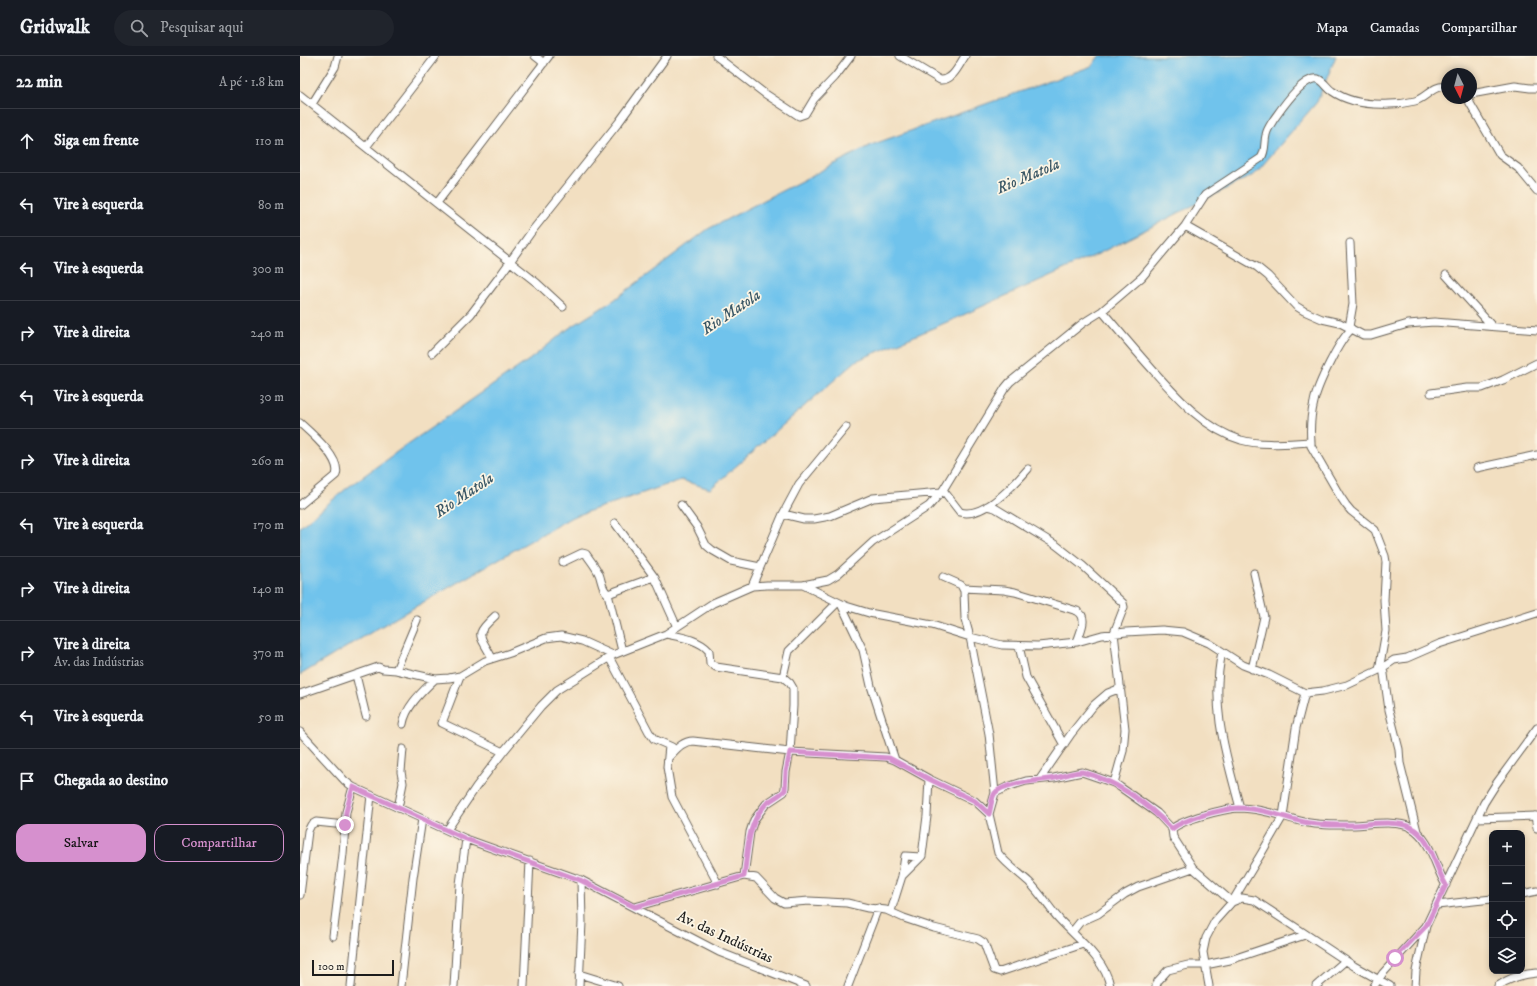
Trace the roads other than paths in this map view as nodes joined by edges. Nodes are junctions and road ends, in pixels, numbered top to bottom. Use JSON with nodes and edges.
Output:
{"nodes":[{"id":1,"x":338,"y":56,"type":"edge"},
{"id":2,"x":436,"y":56,"type":"edge"},
{"id":3,"x":535,"y":56,"type":"edge"},
{"id":4,"x":549,"y":56,"type":"edge"},
{"id":5,"x":667,"y":56,"type":"edge"},
{"id":6,"x":716,"y":56,"type":"edge"},
{"id":7,"x":851,"y":56,"type":"edge"},
{"id":8,"x":900,"y":56,"type":"edge"},
{"id":9,"x":965,"y":56,"type":"edge"},
{"id":10,"x":544,"y":63,"type":"junction"},
{"id":11,"x":1441,"y":87,"type":"edge"},
{"id":12,"x":1537,"y":88,"type":"edge"},
{"id":13,"x":1477,"y":93,"type":"edge"},
{"id":14,"x":300,"y":95,"type":"edge"},
{"id":15,"x":312,"y":104,"type":"junction"},
{"id":16,"x":1470,"y":104,"type":"edge"},
{"id":17,"x":366,"y":147,"type":"junction"},
{"id":18,"x":1537,"y":191,"type":"edge"},
{"id":19,"x":437,"y":203,"type":"junction"},
{"id":20,"x":1185,"y":226,"type":"junction"},
{"id":21,"x":1350,"y":243,"type":"dead end"},
{"id":22,"x":511,"y":262,"type":"junction"},
{"id":23,"x":1446,"y":275,"type":"dead end"},
{"id":24,"x":563,"y":307,"type":"dead end"},
{"id":25,"x":1102,"y":310,"type":"junction"},
{"id":26,"x":1492,"y":326,"type":"junction"},
{"id":27,"x":1351,"y":328,"type":"junction"},
{"id":28,"x":1537,"y":330,"type":"edge"},
{"id":29,"x":432,"y":353,"type":"dead end"},
{"id":30,"x":1537,"y":363,"type":"edge"},
{"id":31,"x":1432,"y":393,"type":"dead end"},
{"id":32,"x":300,"y":423,"type":"edge"},
{"id":33,"x":846,"y":427,"type":"dead end"},
{"id":34,"x":1311,"y":442,"type":"junction"},
{"id":35,"x":1537,"y":454,"type":"edge"},
{"id":36,"x":1477,"y":468,"type":"dead end"},
{"id":37,"x":1028,"y":469,"type":"dead end"},
{"id":38,"x":942,"y":491,"type":"junction"},
{"id":39,"x":300,"y":505,"type":"edge"},
{"id":40,"x":681,"y":505,"type":"dead end"},
{"id":41,"x":987,"y":506,"type":"junction"},
{"id":42,"x":783,"y":514,"type":"junction"},
{"id":43,"x":615,"y":523,"type":"dead end"},
{"id":44,"x":564,"y":562,"type":"dead end"},
{"id":45,"x":760,"y":567,"type":"junction"},
{"id":46,"x":1254,"y":573,"type":"dead end"},
{"id":47,"x":654,"y":577,"type":"junction"},
{"id":48,"x":943,"y":577,"type":"dead end"},
{"id":49,"x":803,"y":585,"type":"junction"},
{"id":50,"x":752,"y":586,"type":"junction"},
{"id":51,"x":963,"y":588,"type":"junction"},
{"id":52,"x":608,"y":594,"type":"junction"},
{"id":53,"x":839,"y":603,"type":"junction"},
{"id":54,"x":1537,"y":613,"type":"edge"},
{"id":55,"x":495,"y":616,"type":"dead end"},
{"id":56,"x":417,"y":620,"type":"dead end"},
{"id":57,"x":677,"y":627,"type":"junction"},
{"id":58,"x":1114,"y":633,"type":"junction"},
{"id":59,"x":666,"y":634,"type":"junction"},
{"id":60,"x":970,"y":637,"type":"junction"},
{"id":61,"x":1077,"y":642,"type":"junction"},
{"id":62,"x":1019,"y":646,"type":"junction"},
{"id":63,"x":622,"y":651,"type":"junction"},
{"id":64,"x":1222,"y":652,"type":"junction"},
{"id":65,"x":611,"y":656,"type":"junction"},
{"id":66,"x":492,"y":658,"type":"junction"},
{"id":67,"x":1252,"y":669,"type":"junction"},
{"id":68,"x":1381,"y":669,"type":"junction"},
{"id":69,"x":396,"y":670,"type":"junction"},
{"id":70,"x":356,"y":675,"type":"junction"},
{"id":71,"x":460,"y":676,"type":"junction"},
{"id":72,"x":783,"y":677,"type":"junction"},
{"id":73,"x":435,"y":679,"type":"junction"},
{"id":74,"x":1121,"y":688,"type":"junction"},
{"id":75,"x":1305,"y":693,"type":"junction"},
{"id":76,"x":300,"y":694,"type":"edge"},
{"id":77,"x":366,"y":716,"type":"dead end"},
{"id":78,"x":403,"y":724,"type":"dead end"},
{"id":79,"x":1537,"y":728,"type":"edge"},
{"id":80,"x":300,"y":732,"type":"edge"},
{"id":81,"x":1064,"y":745,"type":"junction"},
{"id":82,"x":669,"y":746,"type":"junction"},
{"id":83,"x":678,"y":747,"type":"junction"},
{"id":84,"x":403,"y":748,"type":"dead end"},
{"id":85,"x":503,"y":752,"type":"junction"},
{"id":86,"x":790,"y":752,"type":"junction"},
{"id":87,"x":668,"y":758,"type":"junction"},
{"id":88,"x":895,"y":760,"type":"junction"},
{"id":89,"x":929,"y":779,"type":"junction"},
{"id":90,"x":1040,"y":779,"type":"junction"},
{"id":91,"x":1114,"y":783,"type":"junction"},
{"id":92,"x":353,"y":787,"type":"junction"},
{"id":93,"x":994,"y":794,"type":"junction"},
{"id":94,"x":371,"y":795,"type":"junction"},
{"id":95,"x":398,"y":808,"type":"junction"},
{"id":96,"x":1240,"y":808,"type":"junction"},
{"id":97,"x":989,"y":814,"type":"junction"},
{"id":98,"x":1282,"y":816,"type":"junction"},
{"id":99,"x":1536,"y":816,"type":"edge"},
{"id":100,"x":1478,"y":818,"type":"junction"},
{"id":101,"x":422,"y":819,"type":"junction"},
{"id":102,"x":1414,"y":820,"type":"junction"},
{"id":103,"x":345,"y":825,"type":"junction"},
{"id":104,"x":1406,"y":825,"type":"junction"},
{"id":105,"x":1537,"y":828,"type":"edge"},
{"id":106,"x":1172,"y":829,"type":"junction"},
{"id":107,"x":447,"y":830,"type":"junction"},
{"id":108,"x":1416,"y":831,"type":"junction"},
{"id":109,"x":466,"y":839,"type":"junction"},
{"id":110,"x":921,"y":857,"type":"junction"},
{"id":111,"x":530,"y":861,"type":"junction"},
{"id":112,"x":1193,"y":868,"type":"junction"},
{"id":113,"x":744,"y":876,"type":"junction"},
{"id":114,"x":902,"y":876,"type":"junction"},
{"id":115,"x":580,"y":880,"type":"junction"},
{"id":116,"x":718,"y":884,"type":"junction"},
{"id":117,"x":1446,"y":885,"type":"junction"},
{"id":118,"x":1537,"y":891,"type":"edge"},
{"id":119,"x":1525,"y":893,"type":"edge"},
{"id":120,"x":300,"y":895,"type":"edge"},
{"id":121,"x":1489,"y":899,"type":"edge"},
{"id":122,"x":1232,"y":902,"type":"junction"},
{"id":123,"x":1437,"y":905,"type":"junction"},
{"id":124,"x":635,"y":907,"type":"junction"},
{"id":125,"x":878,"y":908,"type":"junction"},
{"id":126,"x":892,"y":911,"type":"junction"},
{"id":127,"x":1426,"y":926,"type":"junction"},
{"id":128,"x":1072,"y":932,"type":"junction"},
{"id":129,"x":1305,"y":934,"type":"junction"},
{"id":130,"x":333,"y":936,"type":"dead end"},
{"id":131,"x":1083,"y":944,"type":"junction"},
{"id":132,"x":1345,"y":961,"type":"junction"},
{"id":133,"x":1205,"y":966,"type":"junction"},
{"id":134,"x":1537,"y":972,"type":"edge"},
{"id":135,"x":580,"y":974,"type":"junction"},
{"id":136,"x":1376,"y":983,"type":"edge"},
{"id":137,"x":792,"y":984,"type":"edge"},
{"id":138,"x":351,"y":986,"type":"edge"},
{"id":139,"x":401,"y":986,"type":"edge"},
{"id":140,"x":454,"y":986,"type":"edge"},
{"id":141,"x":524,"y":986,"type":"edge"},
{"id":142,"x":579,"y":986,"type":"edge"},
{"id":143,"x":618,"y":986,"type":"edge"},
{"id":144,"x":806,"y":986,"type":"edge"},
{"id":145,"x":848,"y":986,"type":"edge"},
{"id":146,"x":1110,"y":986,"type":"edge"},
{"id":147,"x":1156,"y":986,"type":"edge"},
{"id":148,"x":1209,"y":986,"type":"edge"},
{"id":149,"x":1316,"y":986,"type":"edge"},
{"id":150,"x":1390,"y":986,"type":"edge"},
{"id":151,"x":1415,"y":986,"type":"edge"},
{"id":152,"x":1498,"y":986,"type":"edge"}],
"edges":[{"from":1,"to":15,"type":"street"},
{"from":2,"to":17,"type":"street"},
{"from":3,"to":10,"type":"street"},
{"from":4,"to":10,"type":"street"},
{"from":5,"to":22,"type":"street"},
{"from":6,"to":7,"type":"street"},
{"from":8,"to":9,"type":"street"},
{"from":10,"to":19,"type":"street"},
{"from":11,"to":20,"type":"street"},
{"from":12,"to":13,"type":"street"},
{"from":14,"to":15,"type":"street"},
{"from":15,"to":17,"type":"street"},
{"from":16,"to":18,"type":"street"},
{"from":17,"to":19,"type":"street"},
{"from":19,"to":22,"type":"street"},
{"from":20,"to":25,"type":"street"},
{"from":20,"to":27,"type":"street"},
{"from":21,"to":27,"type":"street"},
{"from":22,"to":24,"type":"street"},
{"from":22,"to":29,"type":"street"},
{"from":23,"to":26,"type":"street"},
{"from":25,"to":34,"type":"street"},
{"from":25,"to":38,"type":"street"},
{"from":26,"to":27,"type":"street"},
{"from":26,"to":28,"type":"street"},
{"from":27,"to":34,"type":"street"},
{"from":30,"to":31,"type":"street"},
{"from":32,"to":39,"type":"street"},
{"from":33,"to":42,"type":"street"},
{"from":34,"to":68,"type":"street"},
{"from":35,"to":36,"type":"street"},
{"from":37,"to":41,"type":"street"},
{"from":38,"to":41,"type":"street"},
{"from":38,"to":42,"type":"street"},
{"from":38,"to":49,"type":"street"},
{"from":40,"to":45,"type":"street"},
{"from":41,"to":58,"type":"street"},
{"from":42,"to":45,"type":"street"},
{"from":43,"to":47,"type":"street"},
{"from":44,"to":52,"type":"street"},
{"from":45,"to":50,"type":"street"},
{"from":46,"to":67,"type":"street"},
{"from":47,"to":52,"type":"street"},
{"from":47,"to":57,"type":"street"},
{"from":48,"to":51,"type":"street"},
{"from":49,"to":50,"type":"street"},
{"from":49,"to":53,"type":"street"},
{"from":50,"to":57,"type":"street"},
{"from":51,"to":60,"type":"street"},
{"from":51,"to":61,"type":"street"},
{"from":52,"to":63,"type":"street"},
{"from":53,"to":60,"type":"street"},
{"from":53,"to":72,"type":"street"},
{"from":53,"to":88,"type":"street"},
{"from":54,"to":68,"type":"street"},
{"from":55,"to":66,"type":"street"},
{"from":56,"to":69,"type":"street"},
{"from":57,"to":59,"type":"street"},
{"from":58,"to":61,"type":"street"},
{"from":58,"to":64,"type":"street"},
{"from":58,"to":74,"type":"street"},
{"from":59,"to":63,"type":"street"},
{"from":59,"to":72,"type":"street"},
{"from":60,"to":62,"type":"street"},
{"from":60,"to":93,"type":"street"},
{"from":61,"to":62,"type":"street"},
{"from":62,"to":81,"type":"street"},
{"from":63,"to":65,"type":"street"},
{"from":64,"to":67,"type":"street"},
{"from":64,"to":96,"type":"street"},
{"from":65,"to":66,"type":"street"},
{"from":65,"to":82,"type":"street"},
{"from":65,"to":85,"type":"street"},
{"from":66,"to":71,"type":"street"},
{"from":67,"to":75,"type":"street"},
{"from":68,"to":75,"type":"street"},
{"from":68,"to":102,"type":"street"},
{"from":69,"to":70,"type":"street"},
{"from":69,"to":73,"type":"street"},
{"from":70,"to":76,"type":"street"},
{"from":70,"to":77,"type":"street"},
{"from":71,"to":73,"type":"street"},
{"from":71,"to":85,"type":"street"},
{"from":72,"to":86,"type":"street"},
{"from":73,"to":78,"type":"street"},
{"from":74,"to":81,"type":"street"},
{"from":74,"to":91,"type":"street"},
{"from":75,"to":98,"type":"street"},
{"from":79,"to":100,"type":"street"},
{"from":80,"to":92,"type":"street","name":"Av. das Indústrias"},
{"from":81,"to":90,"type":"street"},
{"from":82,"to":83,"type":"street"},
{"from":82,"to":87,"type":"street"},
{"from":83,"to":86,"type":"street"},
{"from":83,"to":87,"type":"street"},
{"from":84,"to":95,"type":"street"},
{"from":85,"to":107,"type":"street"},
{"from":86,"to":88,"type":"street"},
{"from":86,"to":113,"type":"street"},
{"from":87,"to":116,"type":"street"},
{"from":88,"to":89,"type":"street"},
{"from":89,"to":97,"type":"street"},
{"from":89,"to":110,"type":"street"},
{"from":90,"to":91,"type":"street"},
{"from":90,"to":93,"type":"street"},
{"from":91,"to":106,"type":"street"},
{"from":92,"to":94,"type":"street","name":"Av. das Indústrias"},
{"from":92,"to":103,"type":"street"},
{"from":93,"to":97,"type":"street"},
{"from":94,"to":95,"type":"street","name":"Av. das Indústrias"},
{"from":94,"to":138,"type":"street"},
{"from":95,"to":101,"type":"street","name":"Av. das Indústrias"},
{"from":96,"to":98,"type":"street"},
{"from":96,"to":106,"type":"street"},
{"from":97,"to":128,"type":"street"},
{"from":98,"to":104,"type":"street"},
{"from":98,"to":122,"type":"street"},
{"from":99,"to":100,"type":"street"},
{"from":99,"to":105,"type":"street"},
{"from":100,"to":117,"type":"street"},
{"from":101,"to":107,"type":"street","name":"Av. das Indústrias"},
{"from":101,"to":139,"type":"street"},
{"from":102,"to":104,"type":"street"},
{"from":102,"to":108,"type":"street"},
{"from":103,"to":120,"type":"street"},
{"from":103,"to":130,"type":"street"},
{"from":104,"to":108,"type":"street"},
{"from":106,"to":112,"type":"street"},
{"from":107,"to":109,"type":"street","name":"Av. das Indústrias"},
{"from":108,"to":117,"type":"street"},
{"from":109,"to":111,"type":"street","name":"Av. das Indústrias"},
{"from":109,"to":140,"type":"street"},
{"from":110,"to":114,"type":"street"},
{"from":110,"to":114,"type":"street"},
{"from":111,"to":115,"type":"street","name":"Av. das Indústrias"},
{"from":111,"to":141,"type":"street"},
{"from":112,"to":122,"type":"street"},
{"from":112,"to":128,"type":"street"},
{"from":113,"to":116,"type":"street"},
{"from":113,"to":125,"type":"street"},
{"from":114,"to":126,"type":"street"},
{"from":115,"to":124,"type":"street","name":"Av. das Indústrias"},
{"from":115,"to":135,"type":"street"},
{"from":116,"to":124,"type":"street"},
{"from":117,"to":123,"type":"street"},
{"from":118,"to":119,"type":"street"},
{"from":121,"to":123,"type":"street"},
{"from":122,"to":129,"type":"street"},
{"from":122,"to":133,"type":"street"},
{"from":123,"to":127,"type":"street"},
{"from":124,"to":137,"type":"street","name":"Av. das Indústrias"},
{"from":125,"to":126,"type":"street"},
{"from":125,"to":145,"type":"street"},
{"from":126,"to":131,"type":"street"},
{"from":127,"to":136,"type":"street"},
{"from":127,"to":151,"type":"street"},
{"from":128,"to":131,"type":"street"},
{"from":129,"to":132,"type":"street"},
{"from":129,"to":133,"type":"street"},
{"from":131,"to":146,"type":"street"},
{"from":132,"to":136,"type":"street"},
{"from":132,"to":149,"type":"street"},
{"from":133,"to":147,"type":"street"},
{"from":133,"to":148,"type":"street"},
{"from":134,"to":152,"type":"street"},
{"from":135,"to":142,"type":"street"},
{"from":135,"to":143,"type":"street"},
{"from":136,"to":150,"type":"street"},
{"from":137,"to":144,"type":"street","name":"Av. das Indústrias"}]}
